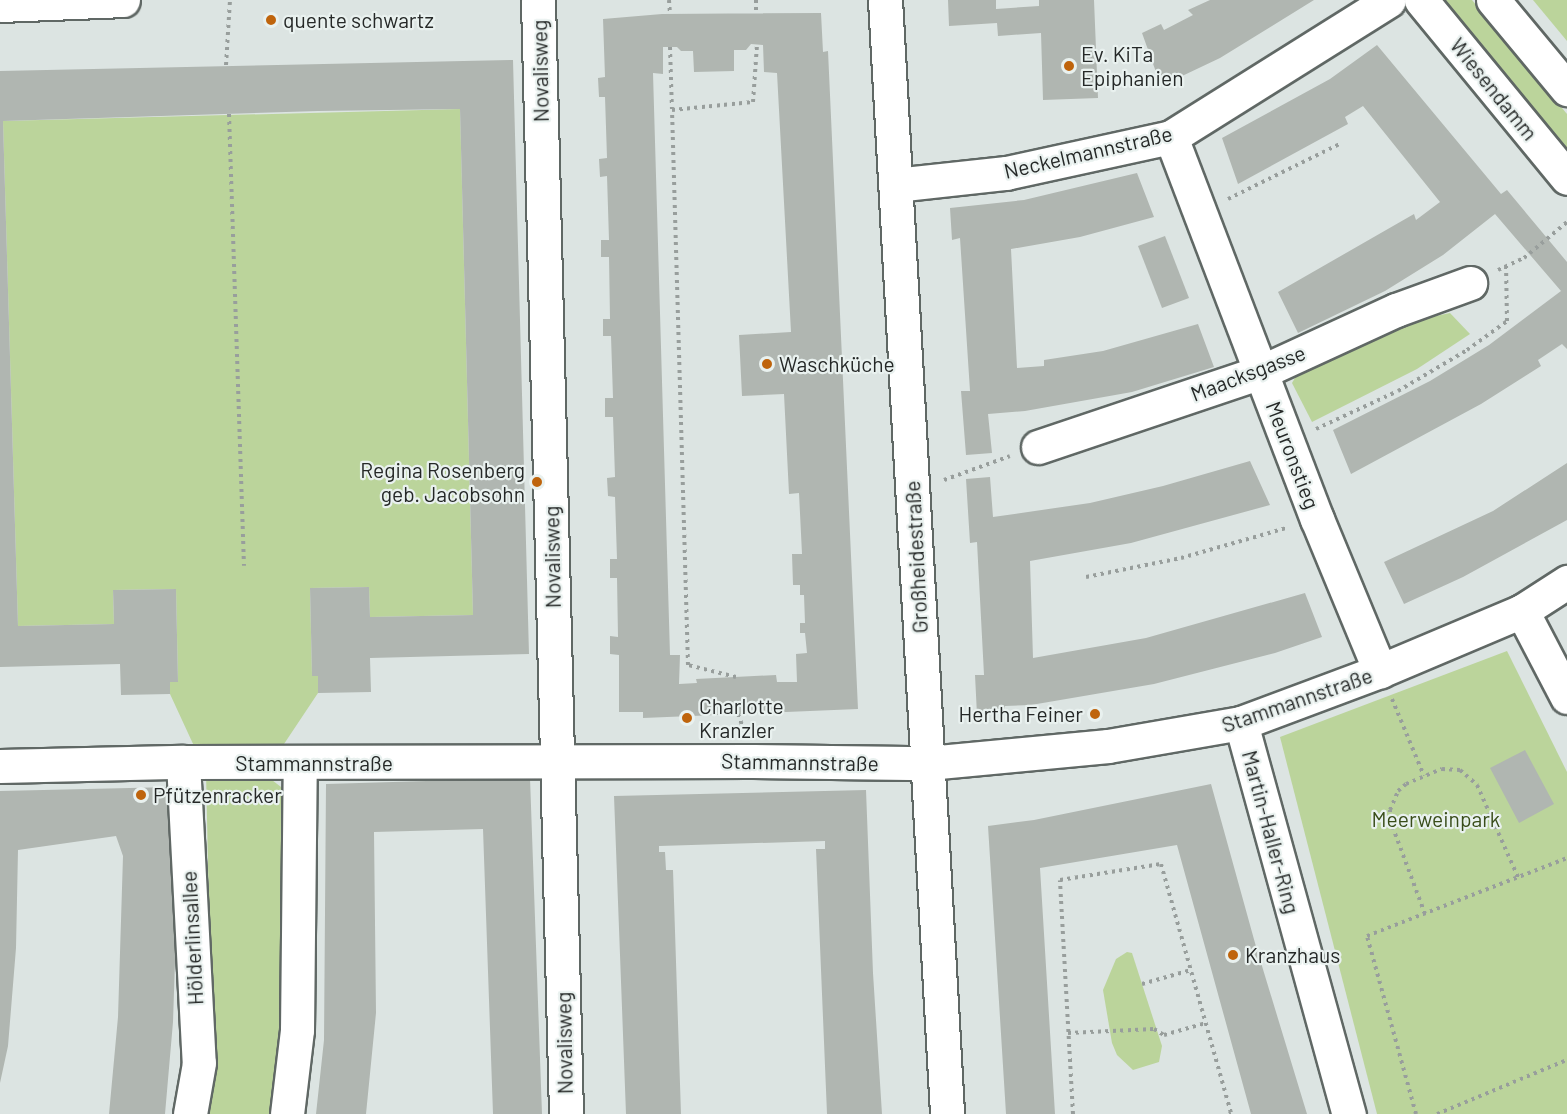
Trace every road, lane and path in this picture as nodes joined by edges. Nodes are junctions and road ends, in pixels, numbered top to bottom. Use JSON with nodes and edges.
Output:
{"nodes":[{"id":1,"x":123,"y":0,"type":"edge"},
{"id":2,"x":230,"y":0,"type":"edge"},
{"id":3,"x":538,"y":0,"type":"edge"},
{"id":4,"x":669,"y":0,"type":"edge"},
{"id":5,"x":756,"y":0,"type":"edge"},
{"id":6,"x":885,"y":0,"type":"edge"},
{"id":7,"x":1389,"y":0,"type":"edge"},
{"id":8,"x":1421,"y":0,"type":"edge"},
{"id":9,"x":1493,"y":0,"type":"edge"},
{"id":10,"x":0,"y":5,"type":"edge"},
{"id":11,"x":670,"y":14,"type":"dead end"},
{"id":12,"x":756,"y":14,"type":"dead end"},
{"id":13,"x":757,"y":45,"type":"dead end"},
{"id":14,"x":670,"y":47,"type":"dead end"},
{"id":15,"x":226,"y":65,"type":"dead end"},
{"id":16,"x":1567,"y":89,"type":"edge"},
{"id":17,"x":672,"y":110,"type":"junction"},
{"id":18,"x":229,"y":114,"type":"dead end"},
{"id":19,"x":1171,"y":137,"type":"junction"},
{"id":20,"x":1340,"y":144,"type":"dead end"},
{"id":21,"x":1567,"y":178,"type":"edge"},
{"id":22,"x":895,"y":185,"type":"junction"},
{"id":23,"x":1199,"y":210,"type":"junction"},
{"id":24,"x":1567,"y":222,"type":"edge"},
{"id":25,"x":1506,"y":266,"type":"junction"},
{"id":26,"x":1470,"y":283,"type":"joint"},
{"id":27,"x":1261,"y":372,"type":"junction"},
{"id":28,"x":1288,"y":442,"type":"junction"},
{"id":29,"x":1038,"y":447,"type":"joint"},
{"id":30,"x":912,"y":491,"type":"junction"},
{"id":31,"x":1317,"y":519,"type":"junction"},
{"id":32,"x":244,"y":566,"type":"dead end"},
{"id":33,"x":1086,"y":577,"type":"dead end"},
{"id":34,"x":1567,"y":582,"type":"edge"},
{"id":35,"x":1522,"y":611,"type":"junction"},
{"id":36,"x":1380,"y":671,"type":"junction"},
{"id":37,"x":736,"y":677,"type":"dead end"},
{"id":38,"x":1567,"y":697,"type":"edge"},
{"id":39,"x":1241,"y":723,"type":"junction"},
{"id":40,"x":557,"y":761,"type":"junction"},
{"id":41,"x":183,"y":762,"type":"junction"},
{"id":42,"x":300,"y":763,"type":"junction"},
{"id":43,"x":928,"y":763,"type":"junction"},
{"id":44,"x":0,"y":766,"type":"edge"},
{"id":45,"x":1424,"y":776,"type":"junction"},
{"id":46,"x":1567,"y":858,"type":"edge"},
{"id":47,"x":1518,"y":878,"type":"junction"},
{"id":48,"x":1425,"y":914,"type":"junction"},
{"id":49,"x":1191,"y":970,"type":"junction"},
{"id":50,"x":1142,"y":984,"type":"dead end"},
{"id":51,"x":1206,"y":1023,"type":"junction"},
{"id":52,"x":1068,"y":1033,"type":"junction"},
{"id":53,"x":1567,"y":1060,"type":"edge"},
{"id":54,"x":190,"y":1114,"type":"edge"},
{"id":55,"x":287,"y":1114,"type":"edge"},
{"id":56,"x":566,"y":1114,"type":"edge"},
{"id":57,"x":947,"y":1114,"type":"edge"},
{"id":58,"x":1073,"y":1114,"type":"edge"},
{"id":59,"x":1228,"y":1114,"type":"edge"},
{"id":60,"x":1348,"y":1114,"type":"edge"},
{"id":61,"x":1416,"y":1114,"type":"edge"},
{"id":62,"x":1437,"y":1114,"type":"edge"}],
"edges":[{"from":1,"to":10,"type":"street"},
{"from":2,"to":15,"type":"path"},
{"from":3,"to":40,"type":"street","name":"Novalisweg"},
{"from":4,"to":11,"type":"path"},
{"from":5,"to":12,"type":"path"},
{"from":6,"to":22,"type":"street","name":"Großheidestraße"},
{"from":7,"to":19,"type":"street","name":"Neckelmannstraße"},
{"from":8,"to":21,"type":"street","name":"Wiesendamm"},
{"from":9,"to":16,"type":"street"},
{"from":13,"to":17,"type":"path"},
{"from":14,"to":17,"type":"path"},
{"from":17,"to":37,"type":"path"},
{"from":18,"to":32,"type":"path"},
{"from":19,"to":22,"type":"street","name":"Neckelmannstraße"},
{"from":19,"to":23,"type":"street","name":"Meuronstieg"},
{"from":20,"to":23,"type":"path"},
{"from":22,"to":30,"type":"street","name":"Großheidestraße"},
{"from":23,"to":27,"type":"street","name":"Meuronstieg"},
{"from":24,"to":25,"type":"path"},
{"from":25,"to":26,"type":"path"},
{"from":25,"to":28,"type":"path"},
{"from":26,"to":27,"type":"street","name":"Maacksgasse"},
{"from":27,"to":28,"type":"street","name":"Meuronstieg"},
{"from":27,"to":29,"type":"street","name":"Maacksgasse"},
{"from":28,"to":31,"type":"street","name":"Meuronstieg"},
{"from":29,"to":30,"type":"path"},
{"from":30,"to":43,"type":"street","name":"Großheidestraße"},
{"from":31,"to":33,"type":"path"},
{"from":31,"to":36,"type":"street","name":"Meuronstieg"},
{"from":34,"to":35,"type":"street","name":"Stammannstraße"},
{"from":35,"to":36,"type":"street","name":"Stammannstraße"},
{"from":35,"to":38,"type":"street"},
{"from":36,"to":39,"type":"street","name":"Stammannstraße"},
{"from":36,"to":45,"type":"path"},
{"from":39,"to":43,"type":"street","name":"Stammannstraße"},
{"from":39,"to":60,"type":"street","name":"Martin-Haller-Ring"},
{"from":40,"to":42,"type":"street","name":"Stammannstraße"},
{"from":40,"to":43,"type":"street","name":"Stammannstraße"},
{"from":40,"to":56,"type":"street","name":"Novalisweg"},
{"from":41,"to":42,"type":"street","name":"Stammannstraße"},
{"from":41,"to":44,"type":"street","name":"Stammannstraße"},
{"from":41,"to":54,"type":"street","name":"Hölderlinsallee"},
{"from":42,"to":55,"type":"street"},
{"from":43,"to":57,"type":"street","name":"Großheidestraße"},
{"from":45,"to":47,"type":"path"},
{"from":45,"to":48,"type":"path"},
{"from":46,"to":47,"type":"path"},
{"from":47,"to":48,"type":"path"},
{"from":48,"to":61,"type":"path"},
{"from":49,"to":50,"type":"path"},
{"from":49,"to":51,"type":"path"},
{"from":49,"to":52,"type":"path"},
{"from":51,"to":52,"type":"path"},
{"from":51,"to":59,"type":"path"},
{"from":52,"to":58,"type":"path"},
{"from":53,"to":62,"type":"path"}]}
